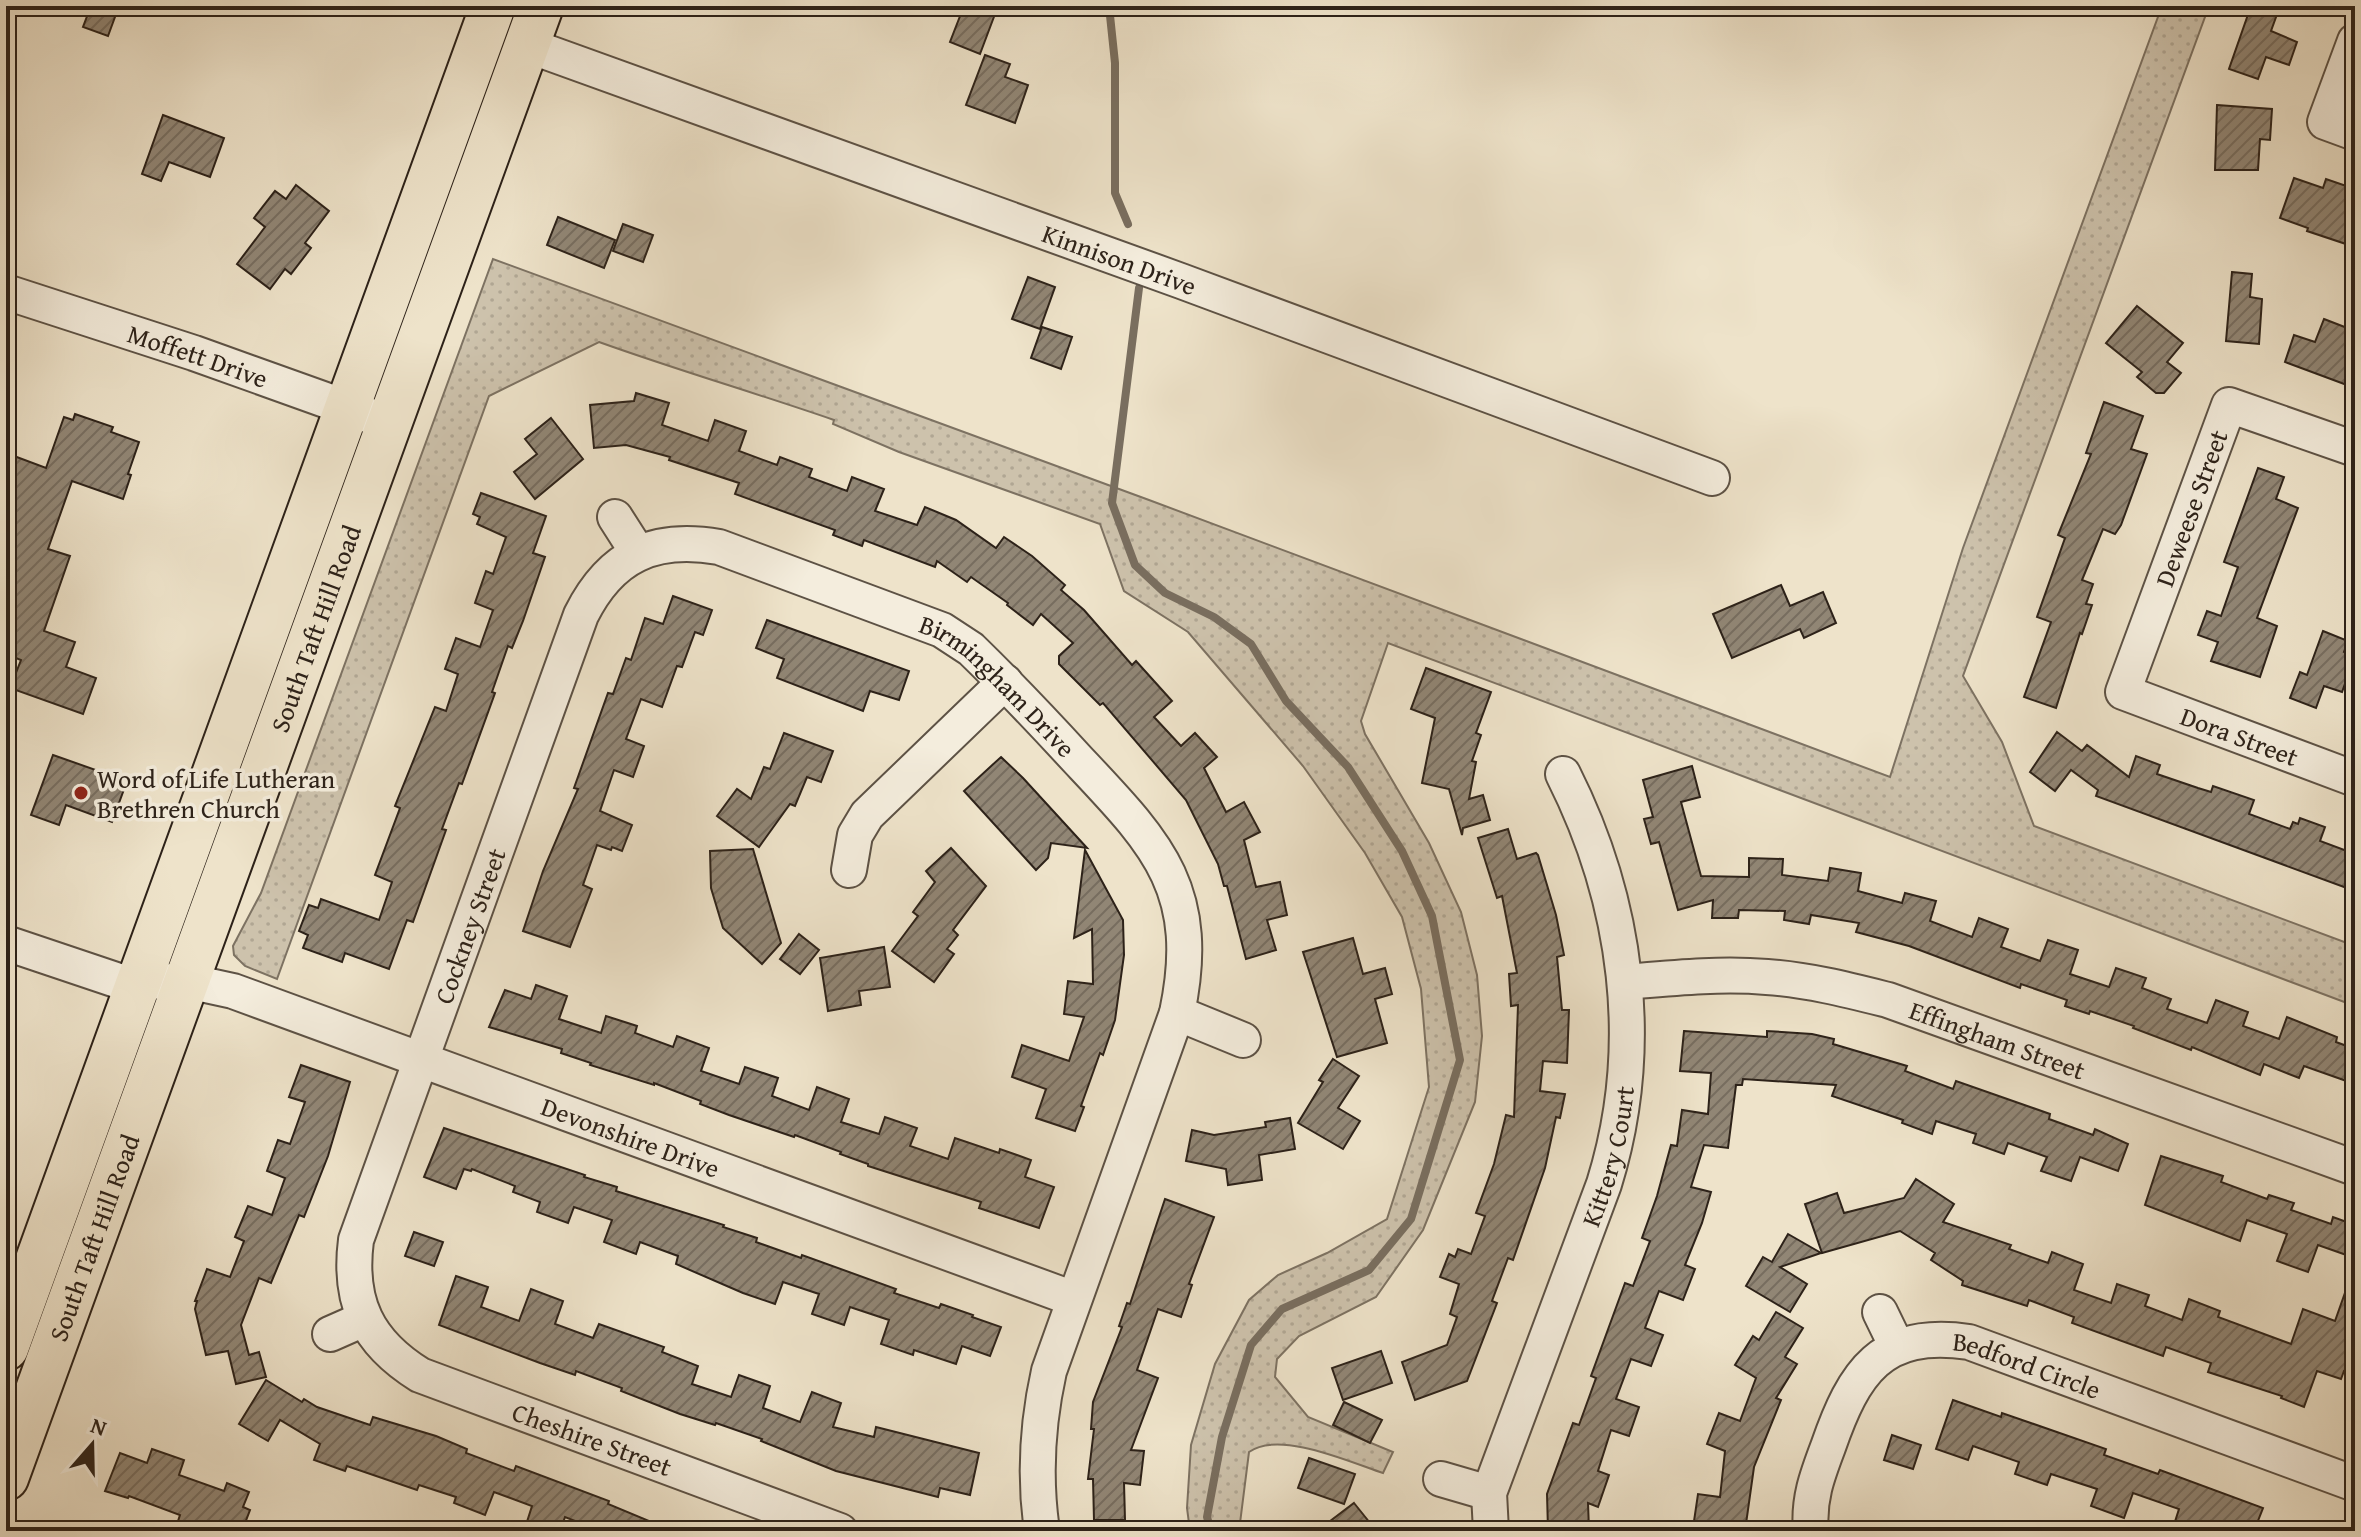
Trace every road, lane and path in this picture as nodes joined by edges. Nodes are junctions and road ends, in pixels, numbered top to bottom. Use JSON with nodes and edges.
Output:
{"nodes":[{"id":1,"x":493,"y":6,"type":"edge"},
{"id":2,"x":534,"y":26,"type":"edge"},
{"id":3,"x":2355,"y":41,"type":"edge"},
{"id":4,"x":2340,"y":127,"type":"edge"},
{"id":5,"x":6,"y":292,"type":"edge"},
{"id":6,"x":347,"y":407,"type":"junction"},
{"id":7,"x":389,"y":423,"type":"junction"},
{"id":8,"x":2355,"y":449,"type":"edge"},
{"id":9,"x":1712,"y":478,"type":"dead end"},
{"id":10,"x":615,"y":517,"type":"dead end"},
{"id":11,"x":638,"y":553,"type":"junction"},
{"id":12,"x":1005,"y":682,"type":"junction"},
{"id":13,"x":2123,"y":692,"type":"joint"},
{"id":14,"x":1563,"y":774,"type":"dead end"},
{"id":15,"x":2355,"y":779,"type":"edge"},
{"id":16,"x":849,"y":870,"type":"dead end"},
{"id":17,"x":6,"y":943,"type":"edge"},
{"id":18,"x":187,"y":981,"type":"junction"},
{"id":19,"x":1625,"y":982,"type":"junction"},
{"id":20,"x":139,"y":983,"type":"junction"},
{"id":21,"x":1177,"y":1013,"type":"junction"},
{"id":22,"x":1243,"y":1040,"type":"dead end"},
{"id":23,"x":420,"y":1059,"type":"junction"},
{"id":24,"x":2355,"y":1168,"type":"edge"},
{"id":25,"x":1074,"y":1299,"type":"junction"},
{"id":26,"x":1880,"y":1312,"type":"dead end"},
{"id":27,"x":364,"y":1319,"type":"junction"},
{"id":28,"x":330,"y":1334,"type":"dead end"},
{"id":29,"x":1897,"y":1347,"type":"junction"},
{"id":30,"x":6,"y":1348,"type":"edge"},
{"id":31,"x":6,"y":1478,"type":"edge"},
{"id":32,"x":1441,"y":1479,"type":"dead end"},
{"id":33,"x":2355,"y":1484,"type":"edge"},
{"id":34,"x":1489,"y":1493,"type":"junction"},
{"id":35,"x":840,"y":1531,"type":"edge"},
{"id":36,"x":1042,"y":1531,"type":"edge"},
{"id":37,"x":1491,"y":1531,"type":"edge"},
{"id":38,"x":1811,"y":1531,"type":"edge"}],
"edges":[{"from":1,"to":6,"type":"main road","name":"South Taft Hill Road"},
{"from":2,"to":7,"type":"main road","name":"South Taft Hill Road"},
{"from":2,"to":9,"type":"street","name":"Kinnison Drive"},
{"from":3,"to":4,"type":"street"},
{"from":5,"to":6,"type":"street","name":"Moffett Drive"},
{"from":6,"to":7,"type":"street","name":"Moffett Drive"},
{"from":6,"to":20,"type":"main road","name":"South Taft Hill Road"},
{"from":7,"to":18,"type":"main road","name":"South Taft Hill Road"},
{"from":8,"to":13,"type":"street","name":"Deweese Street"},
{"from":10,"to":11,"type":"street"},
{"from":11,"to":12,"type":"street","name":"Birmingham Drive"},
{"from":11,"to":23,"type":"street","name":"Cockney Street"},
{"from":12,"to":16,"type":"street"},
{"from":12,"to":21,"type":"street","name":"Birmingham Drive"},
{"from":13,"to":15,"type":"street","name":"Dora Street"},
{"from":14,"to":19,"type":"street","name":"Kittery Court"},
{"from":17,"to":20,"type":"street","name":"Devonshire Drive"},
{"from":18,"to":20,"type":"street","name":"Devonshire Drive"},
{"from":18,"to":23,"type":"street","name":"Devonshire Drive"},
{"from":18,"to":31,"type":"main road","name":"South Taft Hill Road"},
{"from":19,"to":24,"type":"street","name":"Effingham Street"},
{"from":19,"to":34,"type":"street","name":"Kittery Court"},
{"from":20,"to":30,"type":"main road","name":"South Taft Hill Road"},
{"from":21,"to":22,"type":"street"},
{"from":21,"to":25,"type":"street","name":"Birmingham Drive"},
{"from":23,"to":25,"type":"street","name":"Devonshire Drive"},
{"from":23,"to":27,"type":"street","name":"Cockney Street"},
{"from":25,"to":36,"type":"street","name":"Birmingham Drive"},
{"from":26,"to":29,"type":"street"},
{"from":27,"to":28,"type":"street"},
{"from":27,"to":35,"type":"street","name":"Cheshire Street"},
{"from":29,"to":33,"type":"street","name":"Bedford Circle"},
{"from":29,"to":38,"type":"street","name":"Bedford Circle"},
{"from":32,"to":34,"type":"street"},
{"from":34,"to":37,"type":"street","name":"Kittery Court"}]}
